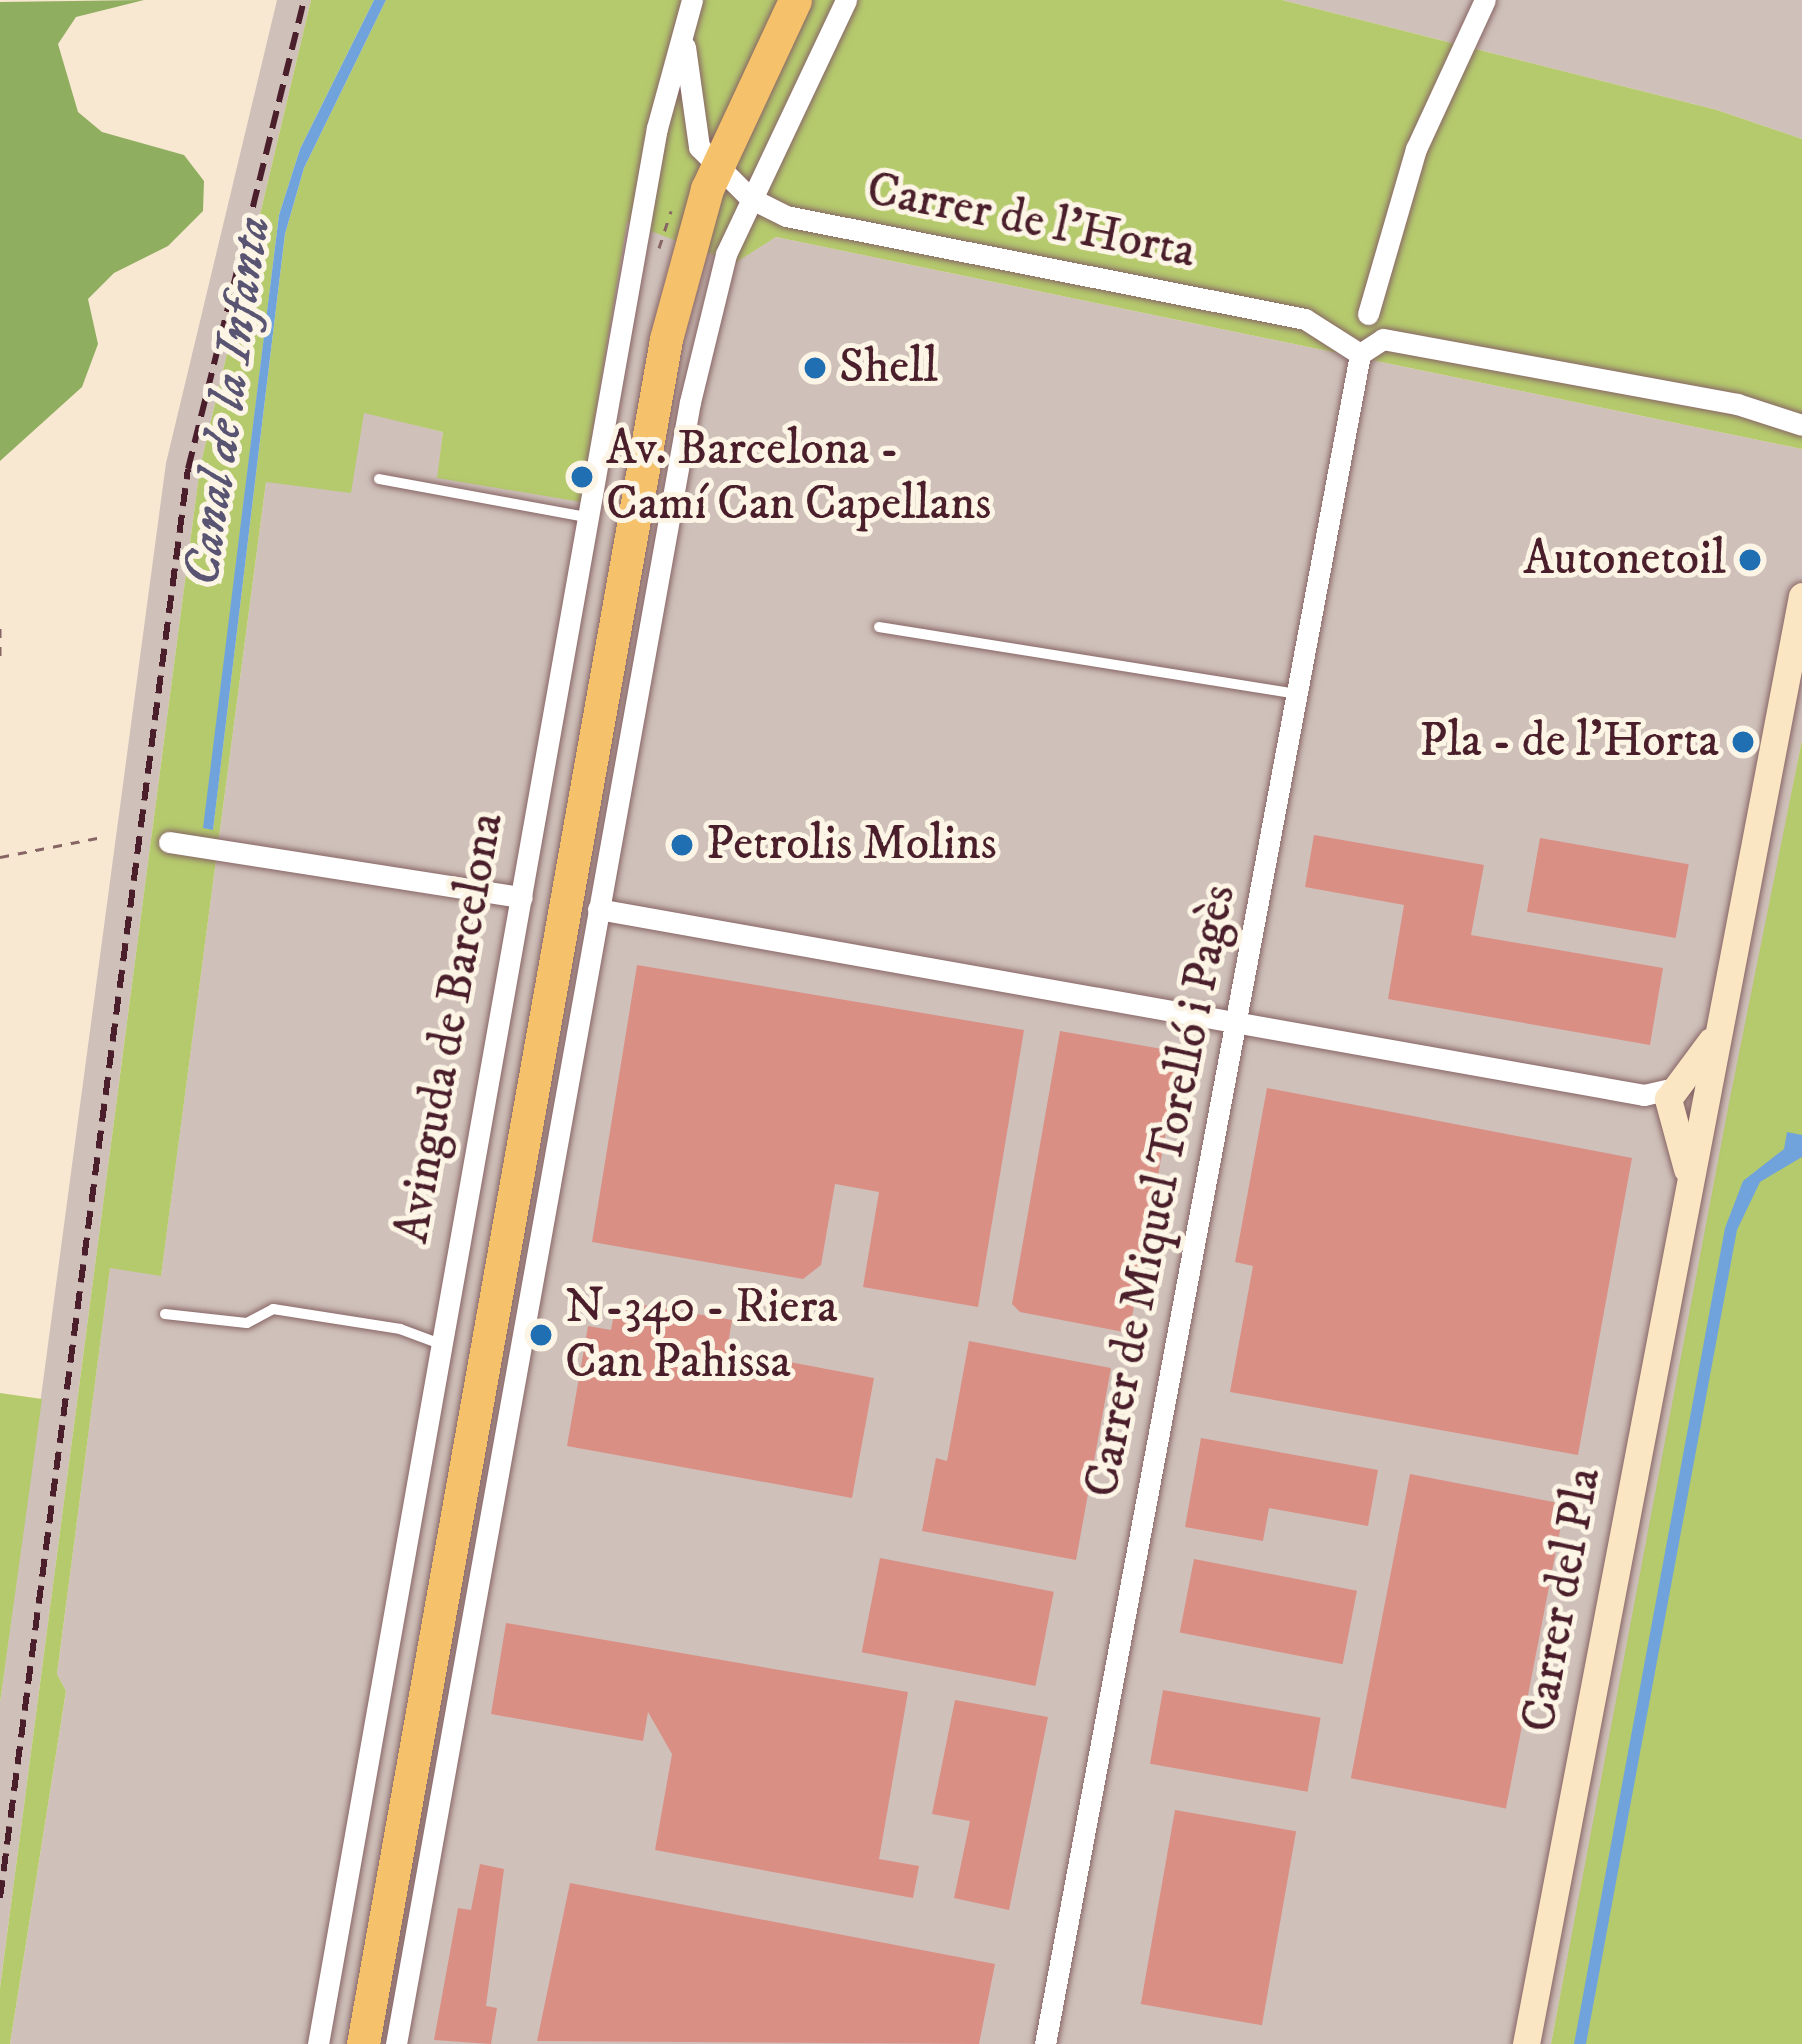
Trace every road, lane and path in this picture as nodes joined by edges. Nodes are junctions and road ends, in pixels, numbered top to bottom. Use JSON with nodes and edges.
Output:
{"nodes":[{"id":1,"x":692,"y":0,"type":"edge"},
{"id":2,"x":795,"y":0,"type":"edge"},
{"id":3,"x":846,"y":0,"type":"edge"},
{"id":4,"x":1485,"y":0,"type":"edge"},
{"id":5,"x":684,"y":30,"type":"junction"},
{"id":6,"x":716,"y":164,"type":"junction"},
{"id":7,"x":750,"y":198,"type":"junction"},
{"id":8,"x":1368,"y":314,"type":"junction"},
{"id":9,"x":1342,"y":339,"type":"junction"},
{"id":10,"x":1383,"y":339,"type":"junction"},
{"id":11,"x":1360,"y":354,"type":"junction"},
{"id":12,"x":690,"y":402,"type":"junction"},
{"id":13,"x":1802,"y":425,"type":"edge"},
{"id":14,"x":379,"y":479,"type":"dead end"},
{"id":15,"x":590,"y":518,"type":"junction"},
{"id":16,"x":630,"y":543,"type":"junction"},
{"id":17,"x":1802,"y":596,"type":"edge"},
{"id":18,"x":1799,"y":621,"type":"edge"},
{"id":19,"x":0,"y":628,"type":"edge"},
{"id":20,"x":879,"y":628,"type":"dead end"},
{"id":21,"x":0,"y":664,"type":"edge"},
{"id":22,"x":1298,"y":694,"type":"junction"},
{"id":23,"x":97,"y":838,"type":"dead end"},
{"id":24,"x":169,"y":842,"type":"dead end"},
{"id":25,"x":0,"y":857,"type":"edge"},
{"id":26,"x":523,"y":897,"type":"junction"},
{"id":27,"x":598,"y":909,"type":"junction"},
{"id":28,"x":1237,"y":1023,"type":"junction"},
{"id":29,"x":1713,"y":1038,"type":"junction"},
{"id":30,"x":1679,"y":1086,"type":"junction"},
{"id":31,"x":1643,"y":1095,"type":"junction"},
{"id":32,"x":1689,"y":1113,"type":"junction"},
{"id":33,"x":165,"y":1314,"type":"dead end"},
{"id":34,"x":443,"y":1345,"type":"junction"},
{"id":35,"x":318,"y":2044,"type":"edge"},
{"id":36,"x":363,"y":2044,"type":"edge"},
{"id":37,"x":396,"y":2044,"type":"edge"},
{"id":38,"x":1045,"y":2044,"type":"edge"},
{"id":39,"x":1526,"y":2044,"type":"edge"}],
"edges":[{"from":1,"to":5,"type":"street","name":"Avinguda de Barcelona"},
{"from":2,"to":6,"type":"main road","name":"Avinguda de Barcelona"},
{"from":3,"to":7,"type":"street","name":"Avinguda de Barcelona"},
{"from":4,"to":8,"type":"street"},
{"from":5,"to":6,"type":"street","name":"Avinguda de Barcelona"},
{"from":5,"to":15,"type":"street","name":"Avinguda de Barcelona"},
{"from":6,"to":7,"type":"street","name":"Carrer de l'Horta"},
{"from":6,"to":16,"type":"main road","name":"Avinguda de Barcelona"},
{"from":7,"to":9,"type":"street","name":"Carrer de l'Horta"},
{"from":7,"to":12,"type":"street","name":"Avinguda de Barcelona"},
{"from":8,"to":9,"type":"street"},
{"from":8,"to":10,"type":"street"},
{"from":9,"to":11,"type":"street","name":"Carrer de l'Horta"},
{"from":10,"to":11,"type":"street"},
{"from":10,"to":13,"type":"street"},
{"from":11,"to":22,"type":"street","name":"Carrer de Miquel Torelló i Pagès"},
{"from":12,"to":16,"type":"street","name":"Avinguda de Barcelona"},
{"from":12,"to":27,"type":"street","name":"Avinguda de Barcelona"},
{"from":14,"to":15,"type":"lane"},
{"from":15,"to":26,"type":"street","name":"Avinguda de Barcelona"},
{"from":16,"to":36,"type":"main road","name":"Avinguda de Barcelona"},
{"from":17,"to":18,"type":"main road","name":"Carrer del Pla"},
{"from":18,"to":29,"type":"main road","name":"Carrer del Pla"},
{"from":19,"to":21,"type":"path"},
{"from":20,"to":22,"type":"lane"},
{"from":22,"to":28,"type":"street","name":"Carrer de Miquel Torelló i Pagès"},
{"from":23,"to":25,"type":"path"},
{"from":24,"to":26,"type":"street"},
{"from":26,"to":34,"type":"street","name":"Avinguda de Barcelona"},
{"from":27,"to":28,"type":"street"},
{"from":27,"to":37,"type":"street","name":"Avinguda de Barcelona"},
{"from":28,"to":31,"type":"street"},
{"from":28,"to":38,"type":"street","name":"Carrer de Miquel Torelló i Pagès"},
{"from":29,"to":30,"type":"main road","name":"Carrer del Pla"},
{"from":29,"to":32,"type":"main road","name":"Carrer del Pla"},
{"from":30,"to":31,"type":"street"},
{"from":30,"to":32,"type":"main road"},
{"from":31,"to":32,"type":"street"},
{"from":32,"to":39,"type":"main road","name":"Carrer del Pla"},
{"from":33,"to":34,"type":"lane"},
{"from":34,"to":35,"type":"street","name":"Avinguda de Barcelona"}]}
